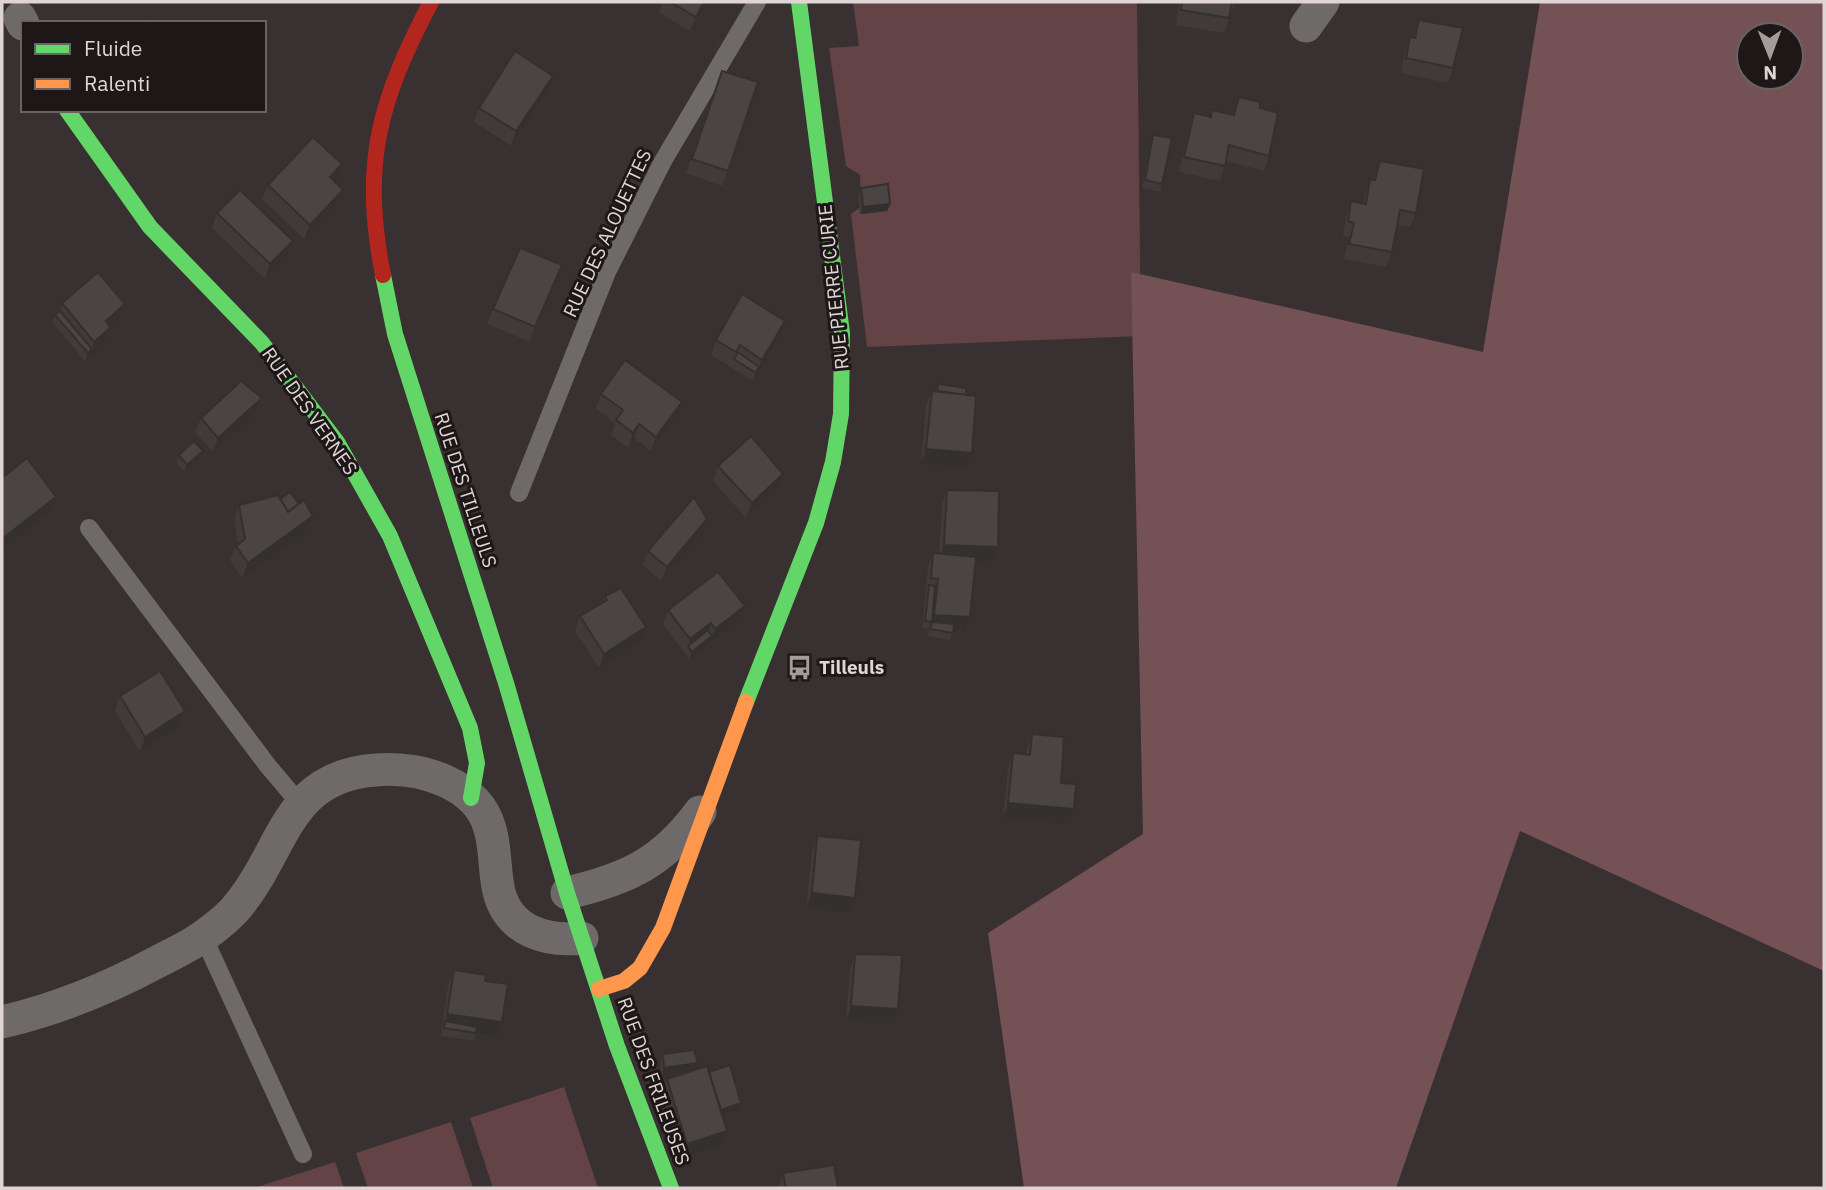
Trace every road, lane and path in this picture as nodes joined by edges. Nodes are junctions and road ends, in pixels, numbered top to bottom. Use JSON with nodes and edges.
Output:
{"nodes":[{"id":1,"x":431,"y":2,"type":"edge"},
{"id":2,"x":757,"y":2,"type":"edge"},
{"id":3,"x":799,"y":2,"type":"edge"},
{"id":4,"x":68,"y":112,"type":"edge"},
{"id":5,"x":519,"y":493,"type":"dead end"},
{"id":6,"x":89,"y":528,"type":"dead end"},
{"id":7,"x":471,"y":797,"type":"junction"},
{"id":8,"x":708,"y":802,"type":"junction"},
{"id":9,"x":301,"y":805,"type":"junction"},
{"id":10,"x":568,"y":893,"type":"junction"},
{"id":11,"x":203,"y":936,"type":"junction"},
{"id":12,"x":582,"y":938,"type":"junction"},
{"id":13,"x":599,"y":989,"type":"junction"},
{"id":14,"x":2,"y":1022,"type":"edge"},
{"id":15,"x":303,"y":1154,"type":"dead end"},
{"id":16,"x":671,"y":1188,"type":"edge"}],
"edges":[{"from":1,"to":10,"type":"street","name":"RUE DES TILLEULS"},
{"from":2,"to":5,"type":"lane","name":"RUE DES ALOUETTES"},
{"from":3,"to":8,"type":"street","name":"RUE PIERRE CURIE"},
{"from":4,"to":7,"type":"street","name":"RUE DES VERNES"},
{"from":6,"to":9,"type":"lane"},
{"from":7,"to":9,"type":"street"},
{"from":7,"to":12,"type":"street"},
{"from":8,"to":10,"type":"street","name":"RUE PIERRE CURIE"},
{"from":8,"to":13,"type":"street","name":"RUE PIERRE CURIE"},
{"from":9,"to":11,"type":"street"},
{"from":10,"to":12,"type":"street","name":"RUE DES TILLEULS"},
{"from":11,"to":14,"type":"street"},
{"from":11,"to":15,"type":"lane"},
{"from":12,"to":13,"type":"street","name":"RUE DES TILLEULS"},
{"from":13,"to":16,"type":"street","name":"RUE DES FRILEUSES"}]}
